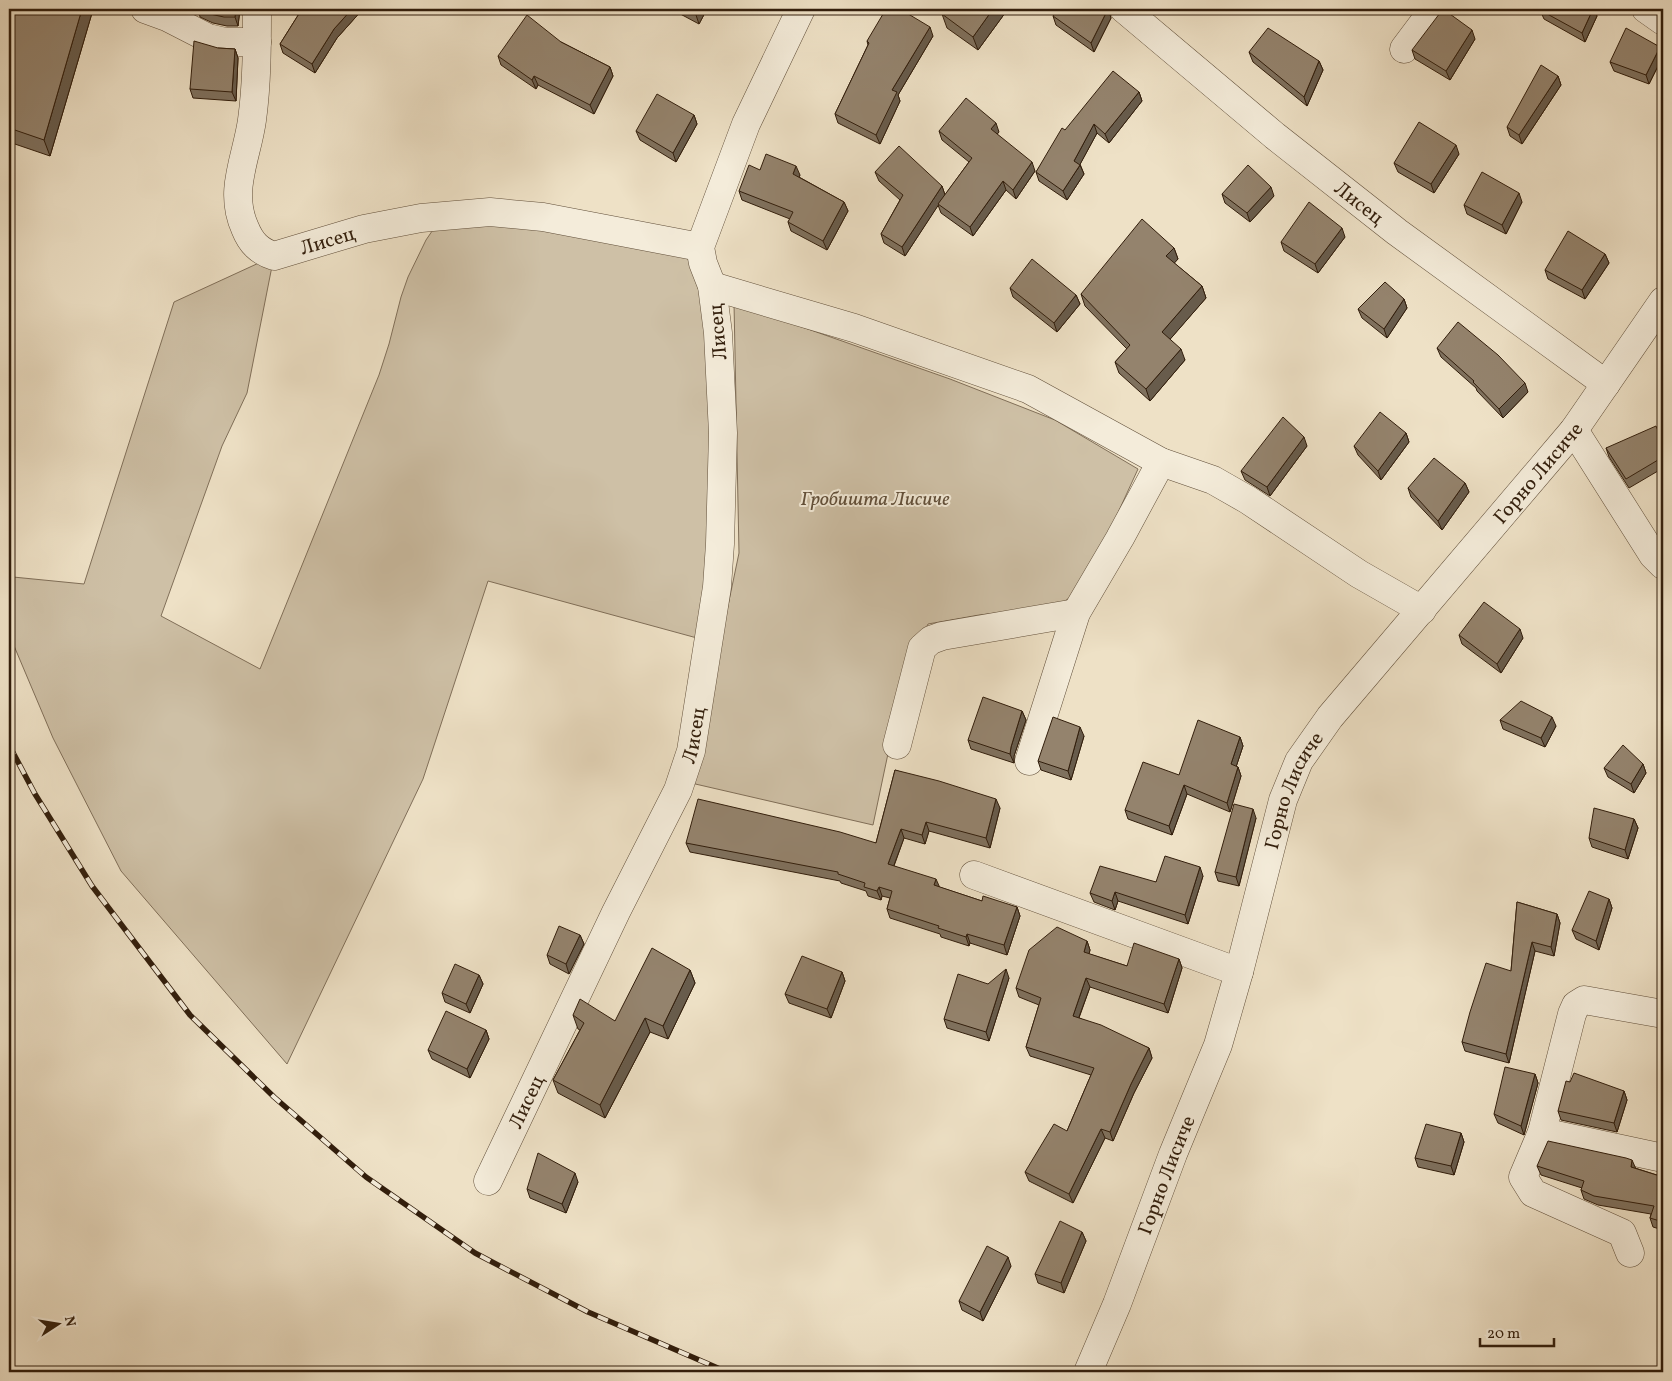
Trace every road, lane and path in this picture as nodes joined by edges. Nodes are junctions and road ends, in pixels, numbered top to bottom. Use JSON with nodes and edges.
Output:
{"nodes":[{"id":1,"x":145,"y":9,"type":"edge"},
{"id":2,"x":257,"y":9,"type":"edge"},
{"id":3,"x":801,"y":9,"type":"edge"},
{"id":4,"x":1124,"y":9,"type":"edge"},
{"id":5,"x":1434,"y":9,"type":"edge"},
{"id":6,"x":1646,"y":9,"type":"edge"},
{"id":7,"x":1663,"y":21,"type":"edge"},
{"id":8,"x":257,"y":42,"type":"junction"},
{"id":9,"x":1404,"y":49,"type":"dead end"},
{"id":10,"x":700,"y":247,"type":"junction"},
{"id":11,"x":712,"y":286,"type":"junction"},
{"id":12,"x":1663,"y":300,"type":"edge"},
{"id":13,"x":1606,"y":384,"type":"junction"},
{"id":14,"x":1574,"y":430,"type":"junction"},
{"id":15,"x":1161,"y":462,"type":"junction"},
{"id":16,"x":1663,"y":565,"type":"edge"},
{"id":17,"x":1422,"y":610,"type":"junction"},
{"id":18,"x":1076,"y":613,"type":"junction"},
{"id":19,"x":897,"y":745,"type":"dead end"},
{"id":20,"x":1030,"y":761,"type":"dead end"},
{"id":21,"x":974,"y":875,"type":"dead end"},
{"id":22,"x":1239,"y":972,"type":"junction"},
{"id":23,"x":1663,"y":1014,"type":"edge"},
{"id":24,"x":1542,"y":1132,"type":"junction"},
{"id":25,"x":1663,"y":1158,"type":"edge"},
{"id":26,"x":488,"y":1181,"type":"dead end"},
{"id":27,"x":1630,"y":1253,"type":"dead end"},
{"id":28,"x":1088,"y":1372,"type":"edge"}],
"edges":[{"from":1,"to":8,"type":"street"},
{"from":2,"to":8,"type":"street","name":"Лисец"},
{"from":3,"to":10,"type":"street"},
{"from":4,"to":13,"type":"street","name":"Лисец"},
{"from":5,"to":9,"type":"street"},
{"from":6,"to":7,"type":"street"},
{"from":8,"to":10,"type":"street","name":"Лисец"},
{"from":10,"to":11,"type":"street","name":"Лисец"},
{"from":11,"to":15,"type":"street"},
{"from":11,"to":26,"type":"street","name":"Лисец"},
{"from":12,"to":13,"type":"street","name":"Горно Лисиче"},
{"from":13,"to":14,"type":"street","name":"Горно Лисиче"},
{"from":14,"to":16,"type":"street"},
{"from":14,"to":17,"type":"street","name":"Горно Лисиче"},
{"from":15,"to":17,"type":"street"},
{"from":15,"to":18,"type":"street"},
{"from":17,"to":22,"type":"street","name":"Горно Лисиче"},
{"from":18,"to":19,"type":"street"},
{"from":18,"to":20,"type":"street"},
{"from":21,"to":22,"type":"street"},
{"from":22,"to":28,"type":"street","name":"Горно Лисиче"},
{"from":23,"to":24,"type":"street"},
{"from":24,"to":25,"type":"street"},
{"from":24,"to":27,"type":"street"}]}
